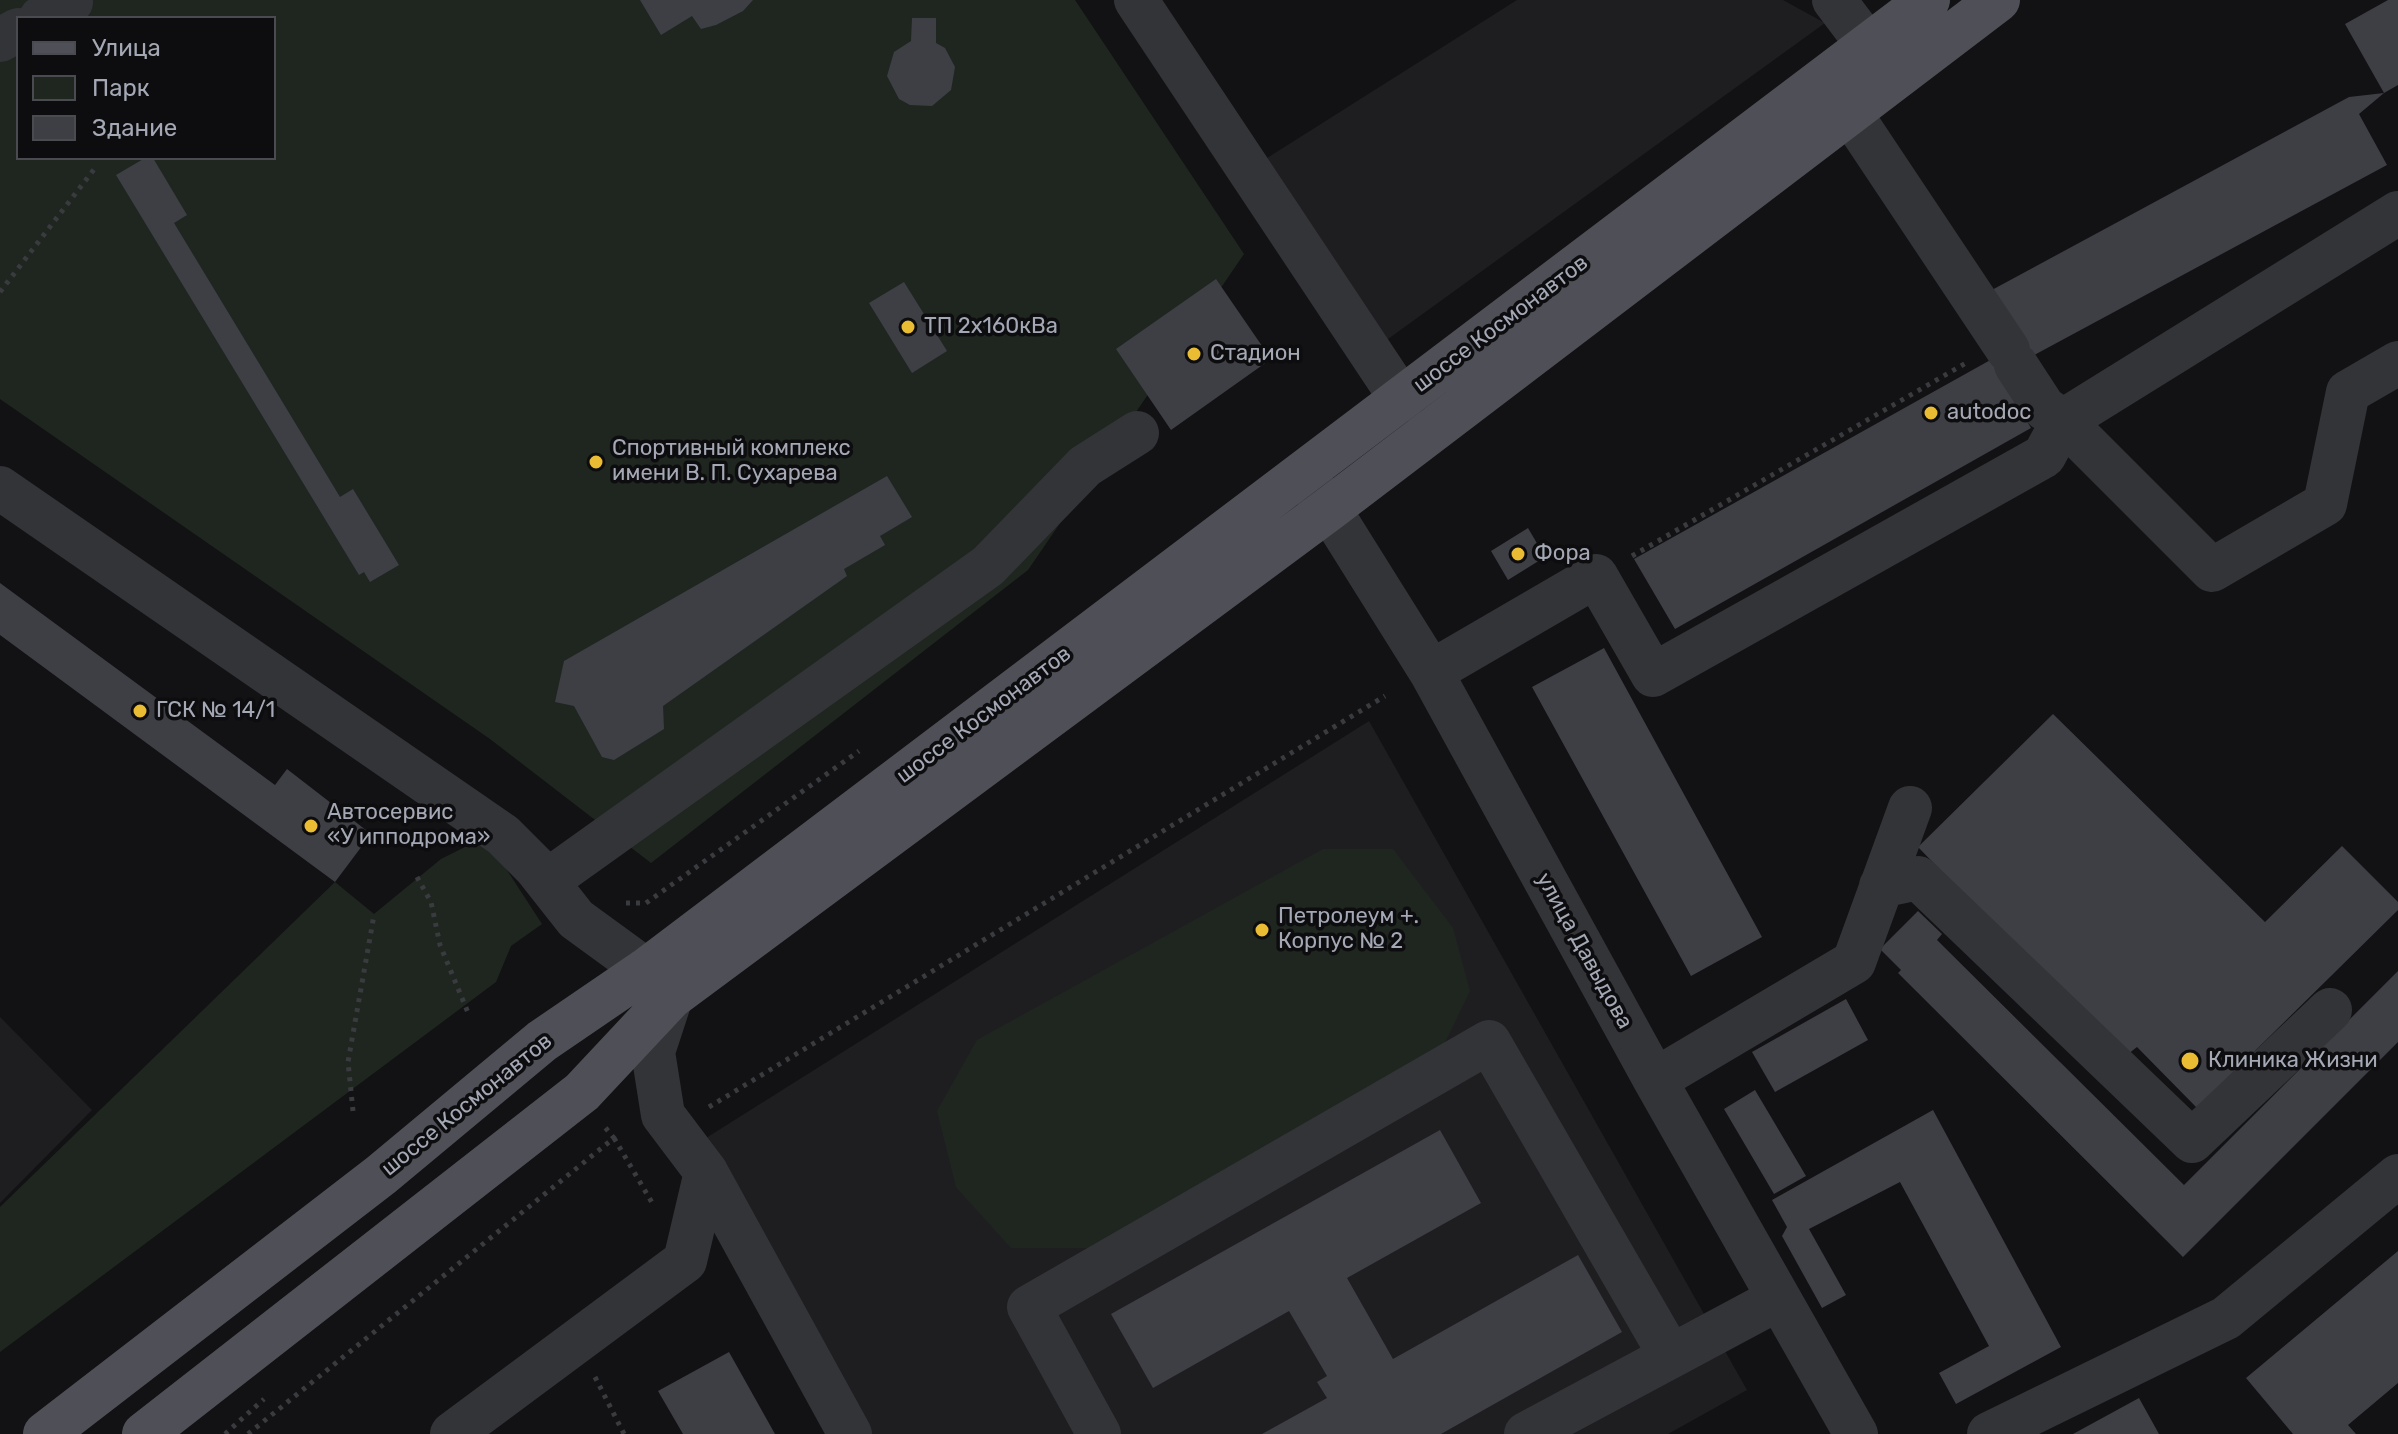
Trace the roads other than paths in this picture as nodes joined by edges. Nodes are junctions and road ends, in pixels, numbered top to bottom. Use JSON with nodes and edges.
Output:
{"nodes":[{"id":1,"x":1136,"y":0,"type":"edge"},
{"id":2,"x":1834,"y":0,"type":"edge"},
{"id":3,"x":1928,"y":0,"type":"edge"},
{"id":4,"x":1998,"y":0,"type":"edge"},
{"id":5,"x":1868,"y":45,"type":"junction"},
{"id":6,"x":1850,"y":113,"type":"junction"},
{"id":7,"x":2398,"y":213,"type":"edge"},
{"id":8,"x":2398,"y":363,"type":"edge"},
{"id":9,"x":1402,"y":400,"type":"junction"},
{"id":10,"x":2063,"y":421,"type":"junction"},
{"id":11,"x":1137,"y":433,"type":"dead end"},
{"id":12,"x":1303,"y":475,"type":"junction"},
{"id":13,"x":0,"y":488,"type":"edge"},
{"id":14,"x":1329,"y":509,"type":"junction"},
{"id":15,"x":1431,"y":672,"type":"junction"},
{"id":16,"x":1910,"y":808,"type":"dead end"},
{"id":17,"x":547,"y":881,"type":"junction"},
{"id":18,"x":1881,"y":886,"type":"junction"},
{"id":19,"x":658,"y":984,"type":"junction"},
{"id":20,"x":2330,"y":1010,"type":"dead end"},
{"id":21,"x":1655,"y":1080,"type":"junction"},
{"id":22,"x":706,"y":1172,"type":"junction"},
{"id":23,"x":2398,"y":1176,"type":"edge"},
{"id":24,"x":1778,"y":1299,"type":"junction"},
{"id":25,"x":1670,"y":1355,"type":"junction"},
{"id":26,"x":45,"y":1434,"type":"edge"},
{"id":27,"x":144,"y":1434,"type":"edge"},
{"id":28,"x":452,"y":1434,"type":"edge"},
{"id":29,"x":850,"y":1434,"type":"edge"},
{"id":30,"x":1099,"y":1434,"type":"edge"},
{"id":31,"x":1526,"y":1434,"type":"edge"},
{"id":32,"x":1856,"y":1434,"type":"edge"},
{"id":33,"x":1989,"y":1434,"type":"edge"}],
"edges":[{"from":1,"to":9,"type":"street"},
{"from":2,"to":5,"type":"street"},
{"from":3,"to":5,"type":"main road","name":"шоссе Космонавтов"},
{"from":4,"to":6,"type":"main road","name":"шоссе Космонавтов"},
{"from":5,"to":9,"type":"main road","name":"шоссе Космонавтов"},
{"from":6,"to":10,"type":"street"},
{"from":6,"to":14,"type":"main road","name":"шоссе Космонавтов"},
{"from":7,"to":10,"type":"street"},
{"from":8,"to":10,"type":"street"},
{"from":9,"to":12,"type":"main road","name":"шоссе Космонавтов"},
{"from":10,"to":15,"type":"street"},
{"from":11,"to":17,"type":"street"},
{"from":12,"to":14,"type":"street","name":"улица Давыдова"},
{"from":12,"to":19,"type":"main road","name":"шоссе Космонавтов"},
{"from":13,"to":17,"type":"street"},
{"from":14,"to":15,"type":"street","name":"улица Давыдова"},
{"from":14,"to":19,"type":"main road","name":"шоссе Космонавтов"},
{"from":15,"to":21,"type":"street","name":"улица Давыдова"},
{"from":16,"to":18,"type":"street"},
{"from":17,"to":19,"type":"street"},
{"from":18,"to":20,"type":"street"},
{"from":18,"to":21,"type":"street"},
{"from":19,"to":22,"type":"street"},
{"from":19,"to":26,"type":"main road","name":"шоссе Космонавтов"},
{"from":19,"to":27,"type":"main road","name":"шоссе Космонавтов"},
{"from":21,"to":24,"type":"street","name":"улица Давыдова"},
{"from":22,"to":28,"type":"street"},
{"from":22,"to":29,"type":"street"},
{"from":23,"to":33,"type":"street"},
{"from":24,"to":25,"type":"street"},
{"from":24,"to":32,"type":"street","name":"улица Давыдова"},
{"from":25,"to":30,"type":"street"},
{"from":25,"to":31,"type":"street"}]}
